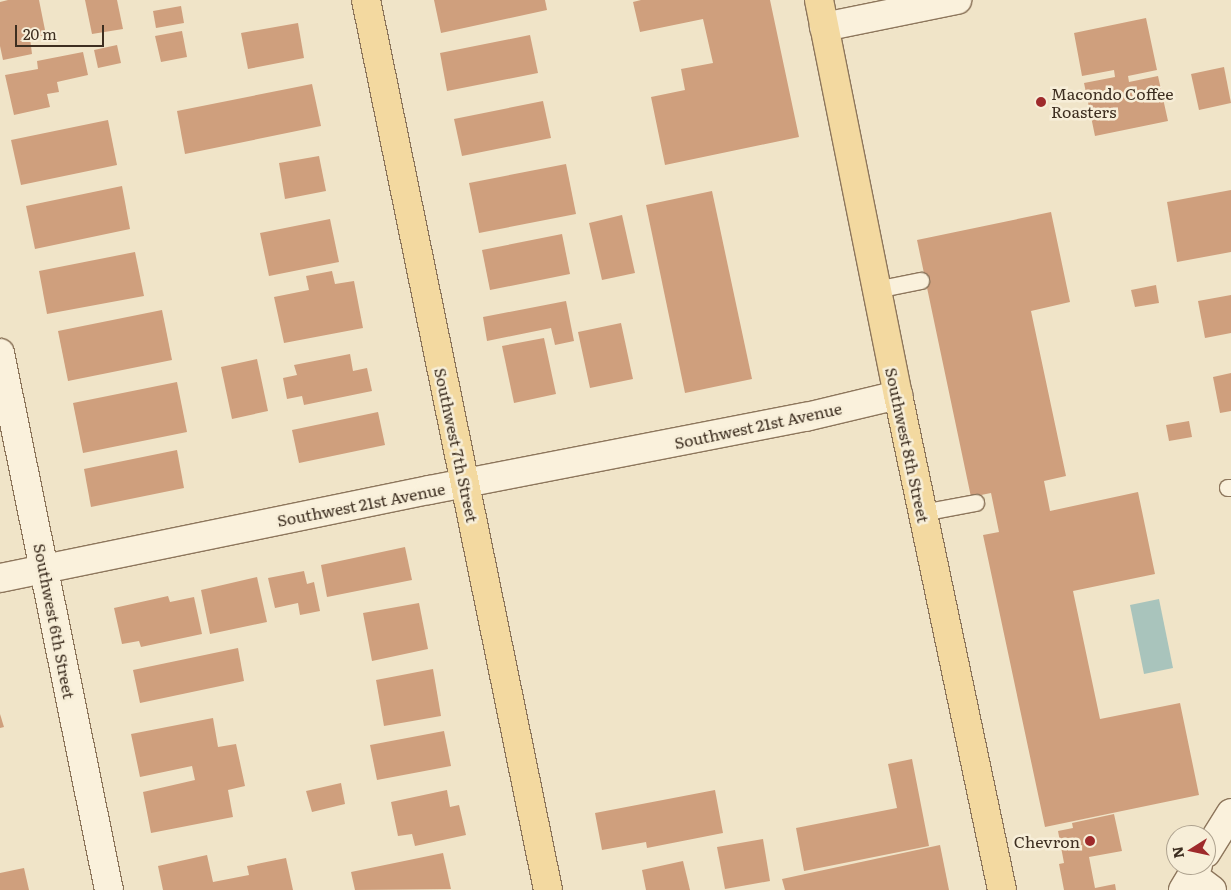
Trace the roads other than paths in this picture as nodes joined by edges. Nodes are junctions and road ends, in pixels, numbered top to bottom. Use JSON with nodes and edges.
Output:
{"nodes":[{"id":1,"x":366,"y":0,"type":"edge"},
{"id":2,"x":819,"y":0,"type":"edge"},
{"id":3,"x":957,"y":0,"type":"edge"},
{"id":4,"x":824,"y":27,"type":"junction"},
{"id":5,"x":921,"y":281,"type":"dead end"},
{"id":6,"x":876,"y":290,"type":"junction"},
{"id":7,"x":0,"y":353,"type":"edge"},
{"id":8,"x":898,"y":395,"type":"junction"},
{"id":9,"x":464,"y":483,"type":"junction"},
{"id":10,"x":976,"y":503,"type":"dead end"},
{"id":11,"x":923,"y":513,"type":"junction"},
{"id":12,"x":45,"y":569,"type":"junction"},
{"id":13,"x":0,"y":578,"type":"edge"},
{"id":14,"x":1231,"y":813,"type":"edge"},
{"id":15,"x":1216,"y":841,"type":"edge"},
{"id":16,"x":1231,"y":880,"type":"edge"},
{"id":17,"x":109,"y":890,"type":"edge"},
{"id":18,"x":548,"y":890,"type":"edge"},
{"id":19,"x":1002,"y":890,"type":"edge"},
{"id":20,"x":1225,"y":890,"type":"edge"}],
"edges":[{"from":1,"to":9,"type":"main road","name":"Southwest 7th Street"},
{"from":2,"to":4,"type":"main road","name":"Southwest 8th Street"},
{"from":3,"to":4,"type":"street"},
{"from":4,"to":6,"type":"main road","name":"Southwest 8th Street"},
{"from":5,"to":6,"type":"lane"},
{"from":6,"to":8,"type":"main road","name":"Southwest 8th Street"},
{"from":7,"to":12,"type":"street","name":"Southwest 6th Street"},
{"from":8,"to":9,"type":"street","name":"Southwest 21st Avenue"},
{"from":8,"to":11,"type":"main road","name":"Southwest 8th Street"},
{"from":9,"to":12,"type":"street","name":"Southwest 21st Avenue"},
{"from":9,"to":18,"type":"main road","name":"Southwest 7th Street"},
{"from":10,"to":11,"type":"lane"},
{"from":11,"to":19,"type":"main road","name":"Southwest 8th Street"},
{"from":12,"to":13,"type":"street","name":"Southwest 21st Avenue"},
{"from":12,"to":17,"type":"street","name":"Southwest 6th Street"},
{"from":14,"to":15,"type":"street"},
{"from":16,"to":20,"type":"street"}]}
